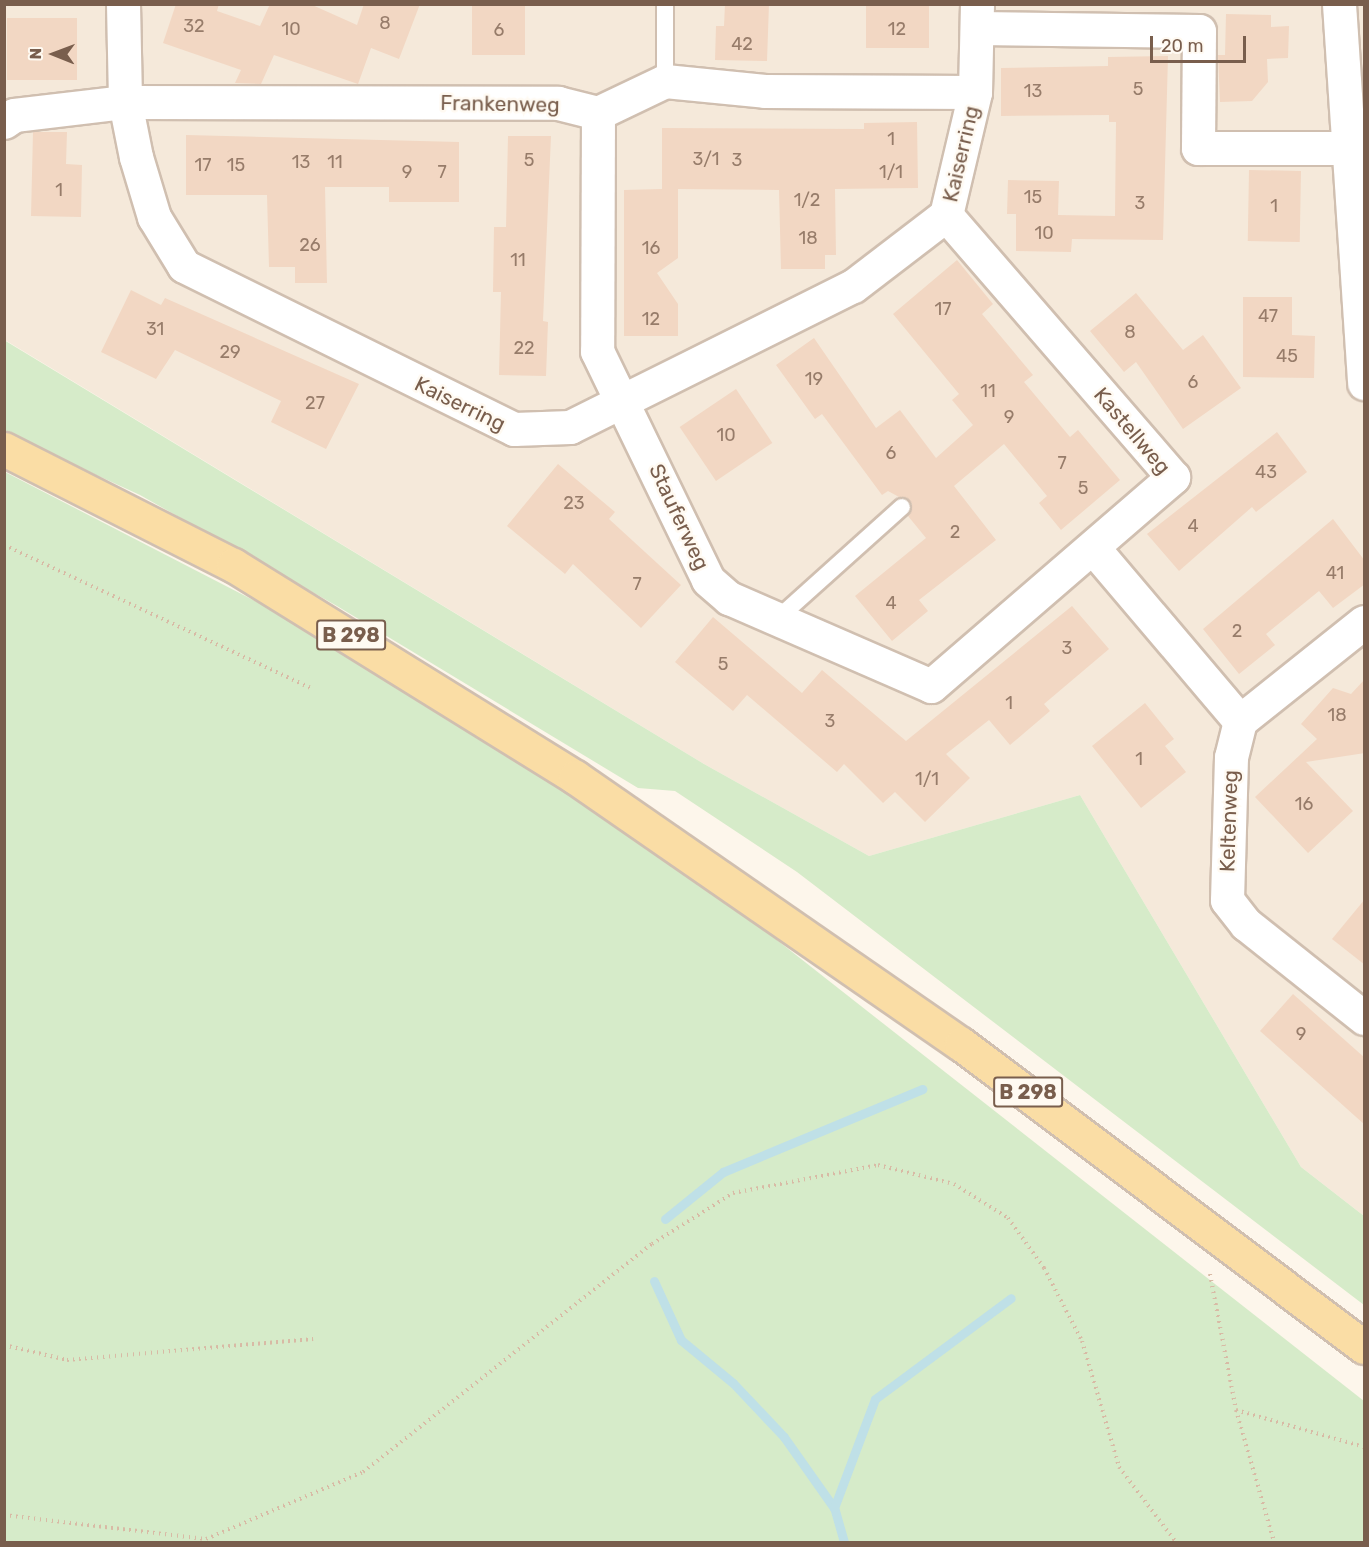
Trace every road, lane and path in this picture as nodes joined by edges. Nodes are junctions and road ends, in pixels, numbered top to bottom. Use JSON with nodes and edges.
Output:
{"nodes":[{"id":1,"x":123,"y":4,"type":"edge"},
{"id":2,"x":665,"y":4,"type":"edge"},
{"id":3,"x":1339,"y":4,"type":"edge"},
{"id":4,"x":977,"y":16,"type":"edge"},
{"id":5,"x":665,"y":81,"type":"junction"},
{"id":6,"x":975,"y":92,"type":"junction"},
{"id":7,"x":1354,"y":98,"type":"edge"},
{"id":8,"x":125,"y":102,"type":"junction"},
{"id":9,"x":598,"y":114,"type":"junction"},
{"id":10,"x":4,"y":122,"type":"edge"},
{"id":11,"x":1348,"y":148,"type":"junction"},
{"id":12,"x":946,"y":215,"type":"junction"},
{"id":13,"x":1365,"y":383,"type":"edge"},
{"id":14,"x":624,"y":400,"type":"junction"},
{"id":15,"x":4,"y":449,"type":"edge"},
{"id":16,"x":902,"y":507,"type":"dead end"},
{"id":17,"x":4,"y":545,"type":"edge"},
{"id":18,"x":1094,"y":549,"type":"junction"},
{"id":19,"x":776,"y":620,"type":"junction"},
{"id":20,"x":1365,"y":622,"type":"edge"},
{"id":21,"x":313,"y":689,"type":"dead end"},
{"id":22,"x":1240,"y":721,"type":"junction"},
{"id":23,"x":1365,"y":1018,"type":"edge"},
{"id":24,"x":1210,"y":1274,"type":"dead end"},
{"id":25,"x":313,"y":1339,"type":"dead end"},
{"id":26,"x":4,"y":1346,"type":"edge"},
{"id":27,"x":1365,"y":1347,"type":"edge"},
{"id":28,"x":1236,"y":1410,"type":"junction"},
{"id":29,"x":1365,"y":1447,"type":"edge"},
{"id":30,"x":4,"y":1515,"type":"edge"},
{"id":31,"x":1176,"y":1542,"type":"edge"},
{"id":32,"x":1274,"y":1542,"type":"edge"}],
"edges":[{"from":1,"to":8,"type":"street","name":"Kaiserring"},
{"from":2,"to":5,"type":"lane"},
{"from":3,"to":7,"type":"street"},
{"from":4,"to":6,"type":"street","name":"Kaiserring"},
{"from":4,"to":11,"type":"street"},
{"from":5,"to":6,"type":"street"},
{"from":5,"to":9,"type":"street"},
{"from":6,"to":12,"type":"street","name":"Kaiserring"},
{"from":7,"to":11,"type":"street"},
{"from":8,"to":9,"type":"street","name":"Frankenweg"},
{"from":8,"to":10,"type":"street","name":"Frankenweg"},
{"from":8,"to":14,"type":"street","name":"Kaiserring"},
{"from":9,"to":14,"type":"street","name":"Stauferweg"},
{"from":11,"to":13,"type":"street"},
{"from":12,"to":14,"type":"street","name":"Kaiserring"},
{"from":12,"to":18,"type":"street","name":"Kastellweg"},
{"from":14,"to":19,"type":"street","name":"Stauferweg"},
{"from":15,"to":27,"type":"main road","number":"B 298"},
{"from":16,"to":19,"type":"lane"},
{"from":17,"to":21,"type":"path"},
{"from":18,"to":19,"type":"street","name":"Stauferweg"},
{"from":18,"to":22,"type":"street"},
{"from":20,"to":22,"type":"street"},
{"from":22,"to":23,"type":"street","name":"Keltenweg"},
{"from":24,"to":28,"type":"path"},
{"from":25,"to":26,"type":"path"},
{"from":28,"to":29,"type":"path"},
{"from":28,"to":32,"type":"path"},
{"from":30,"to":31,"type":"path"}]}
